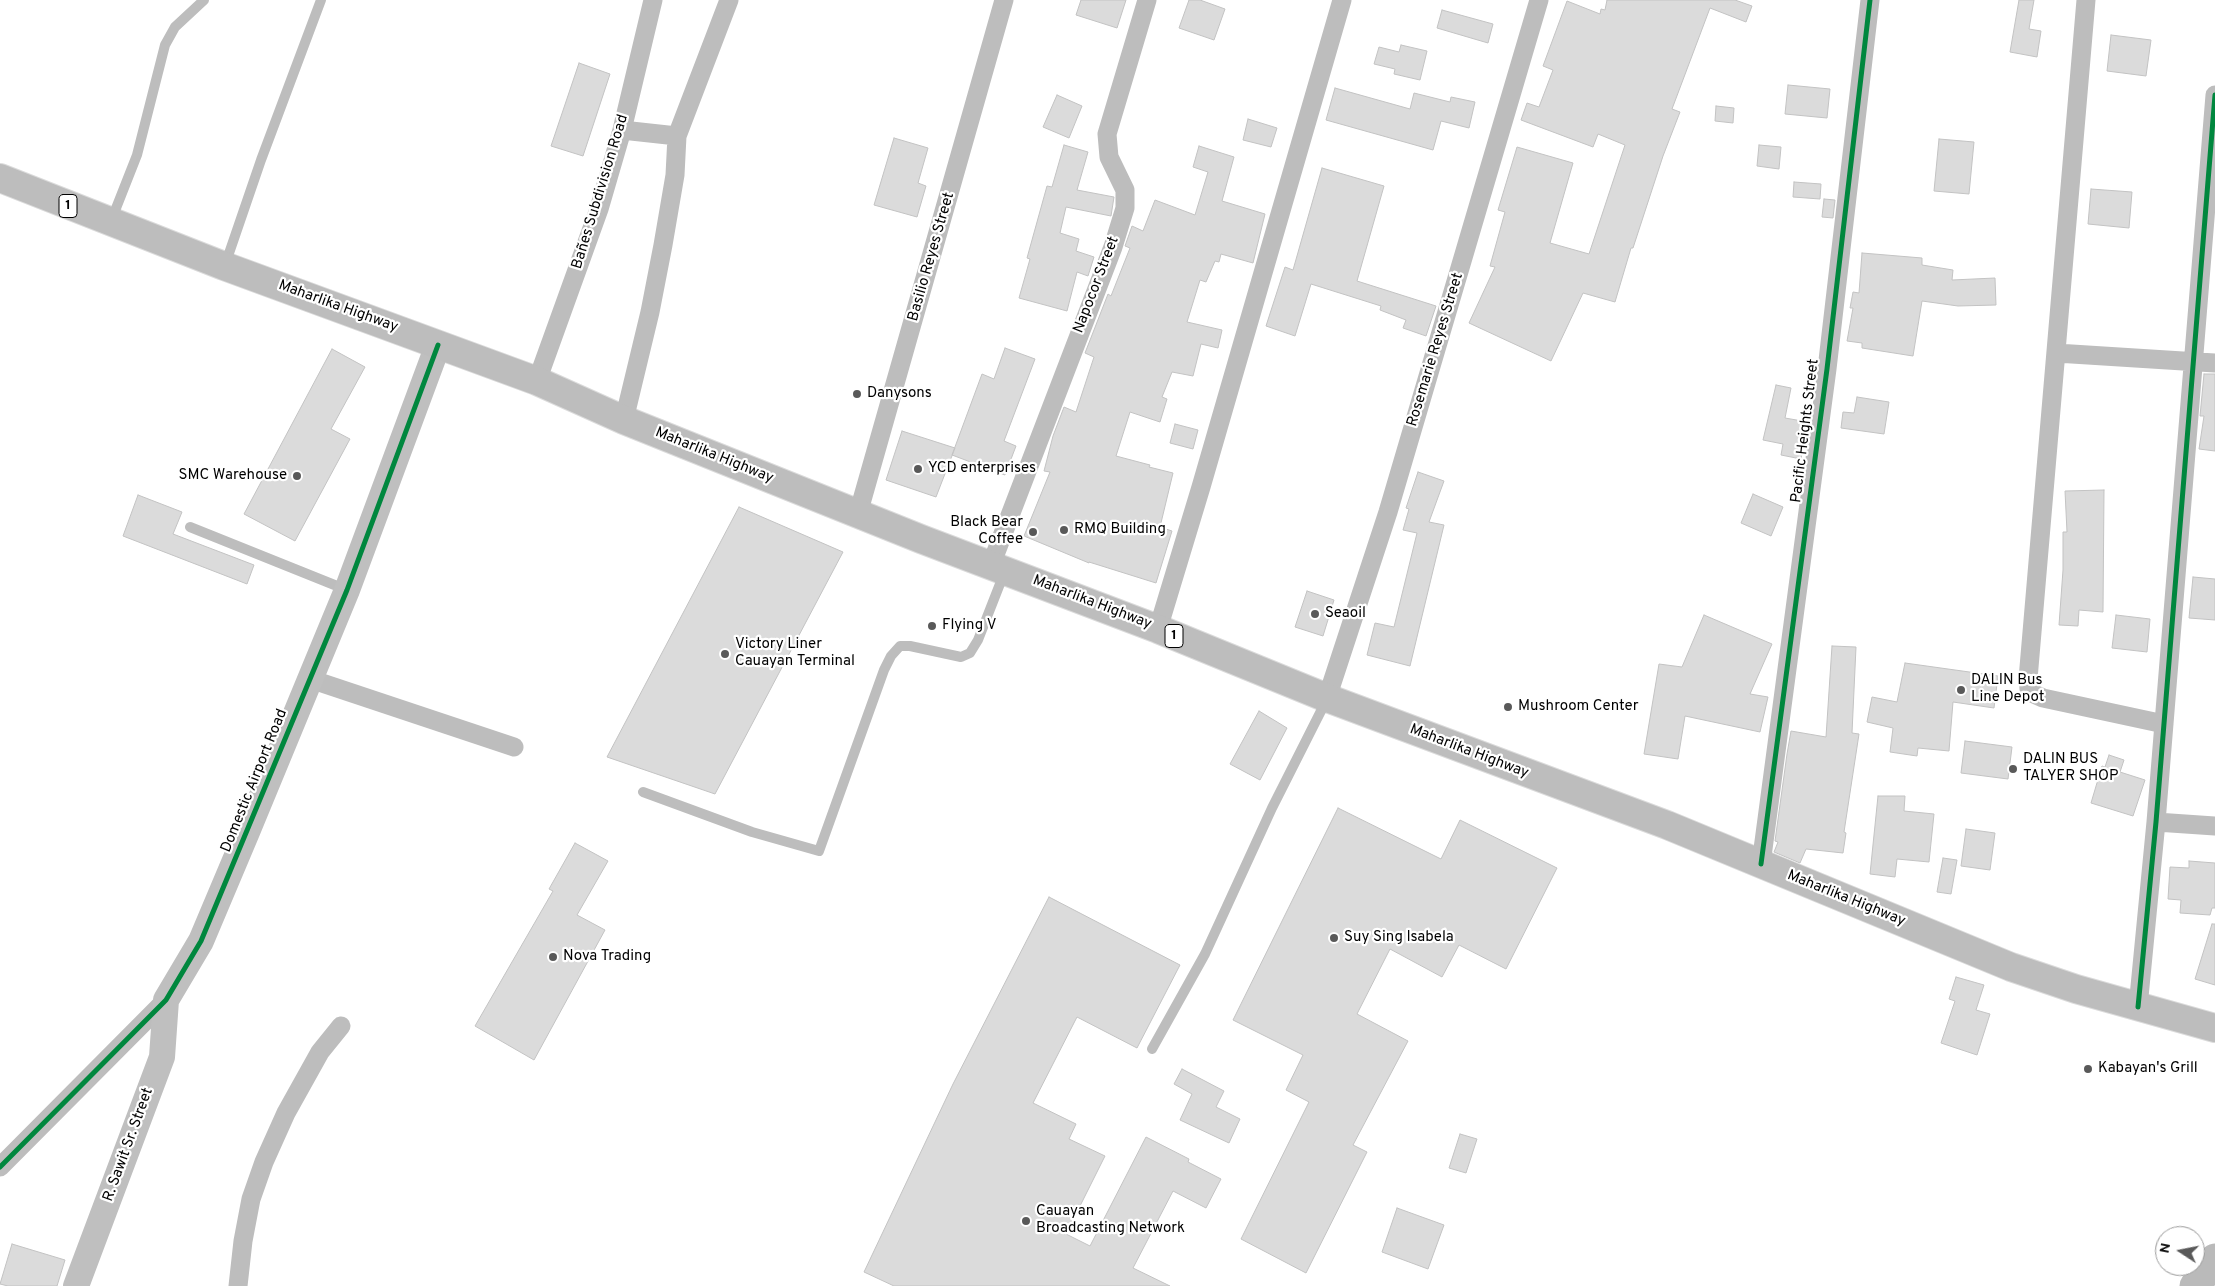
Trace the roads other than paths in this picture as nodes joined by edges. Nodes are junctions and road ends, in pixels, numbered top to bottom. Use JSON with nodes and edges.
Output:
{"nodes":[{"id":1,"x":204,"y":0,"type":"edge"},
{"id":2,"x":320,"y":0,"type":"edge"},
{"id":3,"x":653,"y":0,"type":"edge"},
{"id":4,"x":729,"y":0,"type":"edge"},
{"id":5,"x":1004,"y":0,"type":"edge"},
{"id":6,"x":1147,"y":0,"type":"edge"},
{"id":7,"x":1342,"y":0,"type":"edge"},
{"id":8,"x":1539,"y":0,"type":"edge"},
{"id":9,"x":1870,"y":0,"type":"edge"},
{"id":10,"x":2086,"y":0,"type":"edge"},
{"id":11,"x":2215,"y":95,"type":"edge"},
{"id":12,"x":622,"y":130,"type":"junction"},
{"id":13,"x":677,"y":136,"type":"junction"},
{"id":14,"x":0,"y":178,"type":"edge"},
{"id":15,"x":110,"y":222,"type":"junction"},
{"id":16,"x":224,"y":266,"type":"junction"},
{"id":17,"x":438,"y":345,"type":"junction"},
{"id":18,"x":2056,"y":353,"type":"junction"},
{"id":19,"x":2192,"y":361,"type":"junction"},
{"id":20,"x":2215,"y":363,"type":"edge"},
{"id":21,"x":537,"y":381,"type":"junction"},
{"id":22,"x":624,"y":420,"type":"junction"},
{"id":23,"x":858,"y":514,"type":"junction"},
{"id":24,"x":190,"y":527,"type":"dead end"},
{"id":25,"x":998,"y":568,"type":"junction"},
{"id":26,"x":347,"y":590,"type":"junction"},
{"id":27,"x":1158,"y":629,"type":"junction"},
{"id":28,"x":310,"y":679,"type":"junction"},
{"id":29,"x":1327,"y":698,"type":"junction"},
{"id":30,"x":2164,"y":724,"type":"junction"},
{"id":31,"x":514,"y":747,"type":"dead end"},
{"id":32,"x":642,"y":792,"type":"dead end"},
{"id":33,"x":2156,"y":822,"type":"junction"},
{"id":34,"x":2215,"y":826,"type":"edge"},
{"id":35,"x":1761,"y":864,"type":"junction"},
{"id":36,"x":166,"y":1000,"type":"junction"},
{"id":37,"x":2138,"y":1007,"type":"junction"},
{"id":38,"x":341,"y":1026,"type":"dead end"},
{"id":39,"x":2215,"y":1028,"type":"edge"},
{"id":40,"x":1152,"y":1049,"type":"dead end"},
{"id":41,"x":0,"y":1167,"type":"edge"},
{"id":42,"x":76,"y":1286,"type":"edge"},
{"id":43,"x":238,"y":1286,"type":"edge"}],
"edges":[{"from":1,"to":15,"type":"lane"},
{"from":2,"to":16,"type":"lane"},
{"from":3,"to":12,"type":"street","name":"Bañes Subdivision Road"},
{"from":4,"to":13,"type":"street"},
{"from":5,"to":23,"type":"street","name":"Basilio Reyes Street"},
{"from":6,"to":25,"type":"street","name":"Napocor Street"},
{"from":7,"to":27,"type":"street"},
{"from":8,"to":29,"type":"street","name":"Rosemarie Reyes Street"},
{"from":9,"to":35,"type":"street","name":"Pacific Heights Street"},
{"from":10,"to":18,"type":"street"},
{"from":11,"to":19,"type":"street"},
{"from":12,"to":13,"type":"street"},
{"from":12,"to":21,"type":"street","name":"Bañes Subdivision Road"},
{"from":13,"to":22,"type":"street"},
{"from":14,"to":15,"type":"highway","name":"Maharlika Highway","number":"1"},
{"from":15,"to":16,"type":"highway","name":"Maharlika Highway","number":"1"},
{"from":16,"to":17,"type":"highway","name":"Maharlika Highway","number":"1"},
{"from":17,"to":21,"type":"highway","name":"Maharlika Highway","number":"1"},
{"from":17,"to":26,"type":"street","name":"Domestic Airport Road"},
{"from":18,"to":19,"type":"street"},
{"from":18,"to":30,"type":"street"},
{"from":19,"to":20,"type":"street"},
{"from":19,"to":30,"type":"street"},
{"from":21,"to":22,"type":"highway","name":"Maharlika Highway","number":"1"},
{"from":22,"to":23,"type":"highway","name":"Maharlika Highway","number":"1"},
{"from":23,"to":25,"type":"highway","name":"Maharlika Highway","number":"1"},
{"from":24,"to":26,"type":"lane"},
{"from":25,"to":27,"type":"highway","name":"Maharlika Highway","number":"1"},
{"from":25,"to":32,"type":"lane"},
{"from":26,"to":28,"type":"street","name":"Domestic Airport Road"},
{"from":27,"to":29,"type":"highway","name":"Maharlika Highway","number":"1"},
{"from":28,"to":31,"type":"street"},
{"from":28,"to":36,"type":"street","name":"Domestic Airport Road"},
{"from":29,"to":35,"type":"highway","name":"Maharlika Highway","number":"1"},
{"from":29,"to":40,"type":"lane"},
{"from":30,"to":33,"type":"street"},
{"from":33,"to":34,"type":"street"},
{"from":33,"to":37,"type":"street"},
{"from":35,"to":37,"type":"highway","name":"Maharlika Highway","number":"1"},
{"from":36,"to":41,"type":"street","name":"Domestic Airport Road"},
{"from":36,"to":42,"type":"street","name":"R. Sawit Sr. Street"},
{"from":37,"to":39,"type":"highway","name":"Maharlika Highway","number":"1"},
{"from":38,"to":43,"type":"street"}]}
